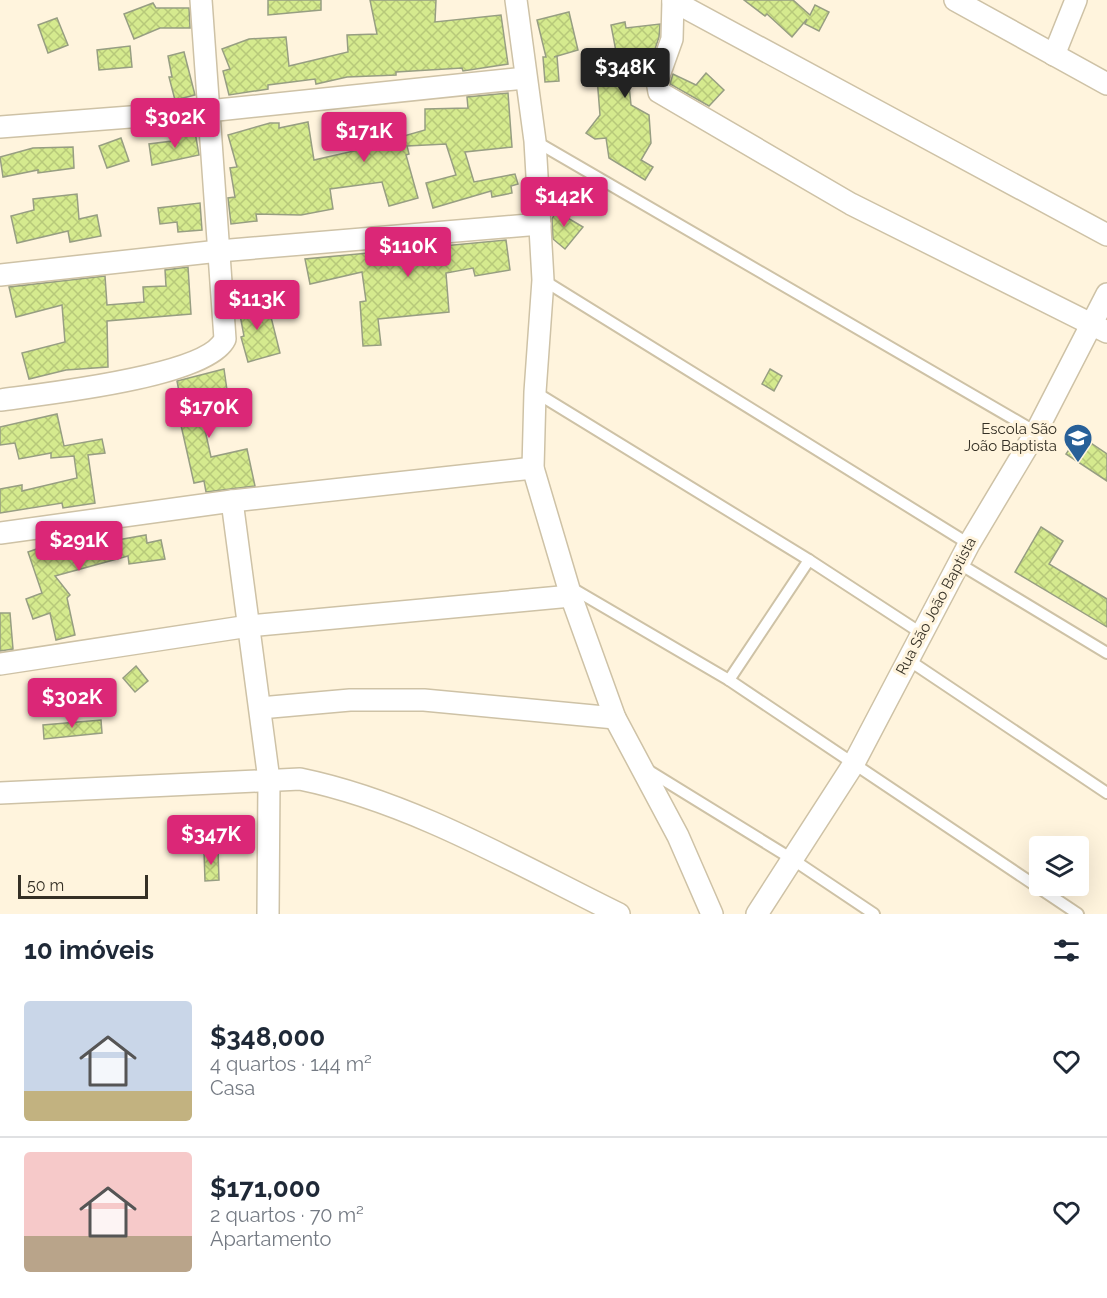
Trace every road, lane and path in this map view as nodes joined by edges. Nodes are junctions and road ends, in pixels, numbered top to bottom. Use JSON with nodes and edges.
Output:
{"nodes":[{"id":1,"x":201,"y":0,"type":"edge"},
{"id":2,"x":516,"y":0,"type":"edge"},
{"id":3,"x":956,"y":0,"type":"edge"},
{"id":4,"x":1076,"y":0,"type":"edge"},
{"id":5,"x":674,"y":1,"type":"edge"},
{"id":6,"x":1054,"y":55,"type":"junction"},
{"id":7,"x":525,"y":78,"type":"junction"},
{"id":8,"x":1107,"y":84,"type":"edge"},
{"id":9,"x":208,"y":111,"type":"junction"},
{"id":10,"x":0,"y":127,"type":"edge"},
{"id":11,"x":535,"y":141,"type":"junction"},
{"id":12,"x":540,"y":224,"type":"junction"},
{"id":13,"x":1107,"y":235,"type":"edge"},
{"id":14,"x":219,"y":251,"type":"junction"},
{"id":15,"x":0,"y":275,"type":"edge"},
{"id":16,"x":543,"y":280,"type":"junction"},
{"id":17,"x":1107,"y":294,"type":"edge"},
{"id":18,"x":1100,"y":328,"type":"edge"},
{"id":19,"x":535,"y":392,"type":"junction"},
{"id":20,"x":0,"y":400,"type":"edge"},
{"id":21,"x":1036,"y":432,"type":"junction"},
{"id":22,"x":533,"y":468,"type":"junction"},
{"id":23,"x":232,"y":501,"type":"junction"},
{"id":24,"x":0,"y":533,"type":"edge"},
{"id":25,"x":969,"y":544,"type":"junction"},
{"id":26,"x":809,"y":560,"type":"junction"},
{"id":27,"x":958,"y":562,"type":"junction"},
{"id":28,"x":569,"y":591,"type":"junction"},
{"id":29,"x":249,"y":626,"type":"junction"},
{"id":30,"x":921,"y":633,"type":"junction"},
{"id":31,"x":1107,"y":653,"type":"edge"},
{"id":32,"x":907,"y":659,"type":"junction"},
{"id":33,"x":0,"y":664,"type":"edge"},
{"id":34,"x":729,"y":680,"type":"junction"},
{"id":35,"x":260,"y":708,"type":"junction"},
{"id":36,"x":615,"y":718,"type":"junction"},
{"id":37,"x":853,"y":765,"type":"junction"},
{"id":38,"x":642,"y":767,"type":"junction"},
{"id":39,"x":269,"y":780,"type":"junction"},
{"id":40,"x":0,"y":794,"type":"edge"},
{"id":41,"x":1107,"y":794,"type":"edge"},
{"id":42,"x":792,"y":859,"type":"junction"},
{"id":43,"x":268,"y":914,"type":"edge"},
{"id":44,"x":619,"y":914,"type":"edge"},
{"id":45,"x":712,"y":914,"type":"edge"},
{"id":46,"x":757,"y":914,"type":"edge"},
{"id":47,"x":874,"y":914,"type":"edge"},
{"id":48,"x":1078,"y":914,"type":"edge"}],
"edges":[{"from":1,"to":9,"type":"street"},
{"from":2,"to":7,"type":"street"},
{"from":3,"to":6,"type":"street"},
{"from":4,"to":6,"type":"street"},
{"from":5,"to":13,"type":"street"},
{"from":5,"to":18,"type":"street"},
{"from":6,"to":8,"type":"street"},
{"from":7,"to":9,"type":"street"},
{"from":7,"to":11,"type":"street"},
{"from":9,"to":10,"type":"street"},
{"from":9,"to":14,"type":"street"},
{"from":11,"to":12,"type":"street"},
{"from":11,"to":21,"type":"lane"},
{"from":12,"to":14,"type":"street"},
{"from":12,"to":16,"type":"street"},
{"from":14,"to":15,"type":"street"},
{"from":14,"to":20,"type":"street"},
{"from":16,"to":19,"type":"street"},
{"from":16,"to":25,"type":"lane"},
{"from":17,"to":18,"type":"street","name":"Rua São João Baptista"},
{"from":18,"to":21,"type":"street","name":"Rua São João Baptista"},
{"from":19,"to":22,"type":"street"},
{"from":19,"to":26,"type":"lane"},
{"from":21,"to":25,"type":"street","name":"Rua São João Baptista"},
{"from":22,"to":23,"type":"street"},
{"from":22,"to":28,"type":"street"},
{"from":23,"to":24,"type":"street"},
{"from":23,"to":29,"type":"street"},
{"from":25,"to":27,"type":"street","name":"Rua São João Baptista"},
{"from":26,"to":30,"type":"lane"},
{"from":26,"to":34,"type":"lane"},
{"from":27,"to":30,"type":"street","name":"Rua São João Baptista"},
{"from":27,"to":31,"type":"lane"},
{"from":28,"to":29,"type":"street"},
{"from":28,"to":34,"type":"lane"},
{"from":28,"to":36,"type":"street"},
{"from":29,"to":33,"type":"street"},
{"from":29,"to":35,"type":"street"},
{"from":30,"to":32,"type":"street","name":"Rua São João Baptista"},
{"from":32,"to":37,"type":"street","name":"Rua São João Baptista"},
{"from":32,"to":41,"type":"lane"},
{"from":34,"to":37,"type":"lane"},
{"from":35,"to":36,"type":"street"},
{"from":35,"to":39,"type":"street"},
{"from":36,"to":38,"type":"street"},
{"from":37,"to":42,"type":"street","name":"Rua São João Baptista"},
{"from":37,"to":48,"type":"lane"},
{"from":38,"to":42,"type":"lane"},
{"from":38,"to":45,"type":"street"},
{"from":39,"to":40,"type":"street"},
{"from":39,"to":43,"type":"street"},
{"from":39,"to":44,"type":"street"},
{"from":42,"to":46,"type":"street","name":"Rua São João Baptista"},
{"from":42,"to":47,"type":"lane"}]}
